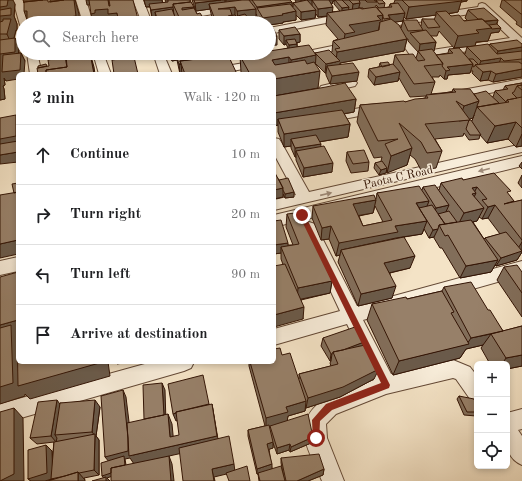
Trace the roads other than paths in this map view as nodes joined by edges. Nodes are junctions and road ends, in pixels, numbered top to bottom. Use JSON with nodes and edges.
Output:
{"nodes":[{"id":1,"x":18,"y":0,"type":"edge"},
{"id":2,"x":81,"y":0,"type":"edge"},
{"id":3,"x":138,"y":0,"type":"edge"},
{"id":4,"x":475,"y":0,"type":"edge"},
{"id":5,"x":478,"y":0,"type":"edge"},
{"id":6,"x":239,"y":7,"type":"edge"},
{"id":7,"x":485,"y":9,"type":"junction"},
{"id":8,"x":360,"y":14,"type":"edge"},
{"id":9,"x":22,"y":16,"type":"edge"},
{"id":10,"x":86,"y":16,"type":"edge"},
{"id":11,"x":144,"y":16,"type":"edge"},
{"id":12,"x":198,"y":16,"type":"edge"},
{"id":13,"x":397,"y":22,"type":"edge"},
{"id":14,"x":276,"y":30,"type":"edge"},
{"id":15,"x":382,"y":32,"type":"edge"},
{"id":16,"x":520,"y":42,"type":"edge"},
{"id":17,"x":362,"y":43,"type":"edge"},
{"id":18,"x":285,"y":58,"type":"edge"},
{"id":19,"x":33,"y":60,"type":"edge"},
{"id":20,"x":100,"y":60,"type":"edge"},
{"id":21,"x":161,"y":60,"type":"edge"},
{"id":22,"x":226,"y":60,"type":"edge"},
{"id":23,"x":270,"y":61,"type":"edge"},
{"id":24,"x":234,"y":71,"type":"edge"},
{"id":25,"x":36,"y":72,"type":"edge"},
{"id":26,"x":104,"y":72,"type":"edge"},
{"id":27,"x":165,"y":72,"type":"edge"},
{"id":28,"x":351,"y":84,"type":"dead end"},
{"id":29,"x":522,"y":84,"type":"edge"},
{"id":30,"x":313,"y":91,"type":"edge"},
{"id":31,"x":438,"y":98,"type":"edge"},
{"id":32,"x":392,"y":106,"type":"edge"},
{"id":33,"x":310,"y":121,"type":"edge"},
{"id":34,"x":276,"y":147,"type":"edge"},
{"id":35,"x":522,"y":148,"type":"edge"},
{"id":36,"x":522,"y":161,"type":"edge"},
{"id":37,"x":276,"y":205,"type":"edge"},
{"id":38,"x":301,"y":205,"type":"junction"},
{"id":39,"x":276,"y":221,"type":"edge"},
{"id":40,"x":16,"y":264,"type":"edge"},
{"id":41,"x":0,"y":268,"type":"edge"},
{"id":42,"x":522,"y":268,"type":"edge"},
{"id":43,"x":352,"y":315,"type":"junction"},
{"id":44,"x":276,"y":336,"type":"edge"},
{"id":45,"x":177,"y":364,"type":"edge"},
{"id":46,"x":386,"y":385,"type":"junction"},
{"id":47,"x":474,"y":388,"type":"edge"},
{"id":48,"x":0,"y":414,"type":"edge"},
{"id":49,"x":522,"y":418,"type":"edge"},
{"id":50,"x":510,"y":422,"type":"edge"},
{"id":51,"x":510,"y":437,"type":"edge"},
{"id":52,"x":522,"y":454,"type":"edge"},
{"id":53,"x":333,"y":481,"type":"edge"}],
"edges":[{"from":1,"to":9,"type":"street"},
{"from":2,"to":10,"type":"street"},
{"from":3,"to":11,"type":"street"},
{"from":4,"to":5,"type":"street"},
{"from":4,"to":7,"type":"street"},
{"from":6,"to":12,"type":"street"},
{"from":7,"to":13,"type":"street"},
{"from":7,"to":16,"type":"street"},
{"from":8,"to":14,"type":"street"},
{"from":15,"to":16,"type":"street"},
{"from":17,"to":18,"type":"street"},
{"from":19,"to":25,"type":"street"},
{"from":20,"to":26,"type":"street"},
{"from":21,"to":27,"type":"street"},
{"from":22,"to":24,"type":"street"},
{"from":23,"to":24,"type":"street"},
{"from":28,"to":30,"type":"street"},
{"from":29,"to":31,"type":"street"},
{"from":32,"to":33,"type":"street"},
{"from":34,"to":38,"type":"street"},
{"from":38,"to":35,"type":"street","name":"Paota C Road","one_way":true},
{"from":36,"to":38,"type":"street","one_way":true},
{"from":37,"to":38,"type":"street","name":"Paota C Road"},
{"from":38,"to":39,"type":"street"},
{"from":38,"to":43,"type":"street"},
{"from":40,"to":41,"type":"street"},
{"from":42,"to":43,"type":"street"},
{"from":43,"to":44,"type":"street"},
{"from":43,"to":46,"type":"street"},
{"from":45,"to":48,"type":"street"},
{"from":46,"to":47,"type":"street"},
{"from":46,"to":53,"type":"street"},
{"from":49,"to":50,"type":"street"},
{"from":51,"to":52,"type":"street"}]}
